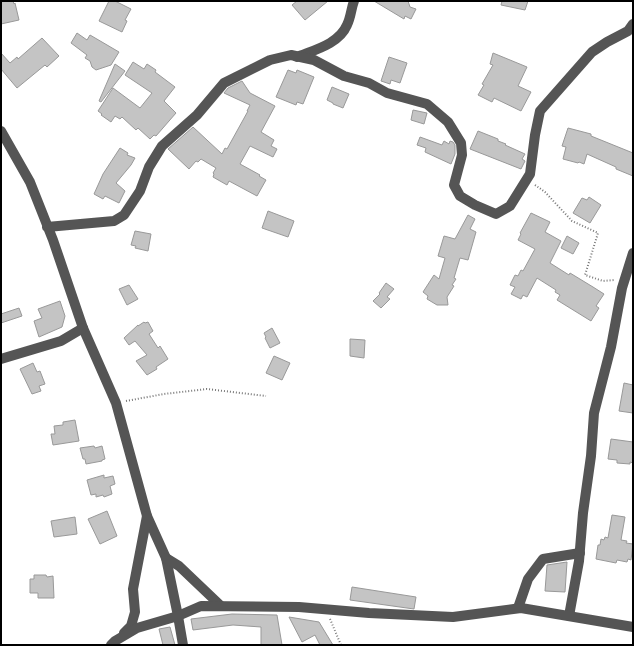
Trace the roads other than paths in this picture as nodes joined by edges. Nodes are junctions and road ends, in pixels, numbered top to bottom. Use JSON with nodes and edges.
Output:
{"nodes":[{"id":1,"x":354,"y":1,"type":"edge"},
{"id":2,"x":633,"y":24,"type":"edge"},
{"id":3,"x":297,"y":57,"type":"junction"},
{"id":4,"x":1,"y":131,"type":"edge"},
{"id":5,"x":47,"y":227,"type":"junction"},
{"id":6,"x":633,"y":253,"type":"edge"},
{"id":7,"x":83,"y":328,"type":"junction"},
{"id":8,"x":1,"y":359,"type":"edge"},
{"id":9,"x":147,"y":516,"type":"junction"},
{"id":10,"x":580,"y":553,"type":"junction"},
{"id":11,"x":166,"y":558,"type":"junction"},
{"id":12,"x":221,"y":606,"type":"junction"},
{"id":13,"x":518,"y":608,"type":"junction"},
{"id":14,"x":178,"y":616,"type":"junction"},
{"id":15,"x":569,"y":616,"type":"junction"},
{"id":16,"x":633,"y":627,"type":"edge"},
{"id":17,"x":113,"y":643,"type":"edge"},
{"id":18,"x":183,"y":645,"type":"edge"}],
"edges":[{"from":1,"to":3,"type":"street"},
{"from":2,"to":3,"type":"street"},
{"from":3,"to":5,"type":"street"},
{"from":4,"to":5,"type":"street"},
{"from":5,"to":7,"type":"street"},
{"from":6,"to":10,"type":"street"},
{"from":7,"to":8,"type":"street"},
{"from":7,"to":9,"type":"street"},
{"from":9,"to":11,"type":"street"},
{"from":9,"to":17,"type":"street"},
{"from":10,"to":13,"type":"street"},
{"from":10,"to":15,"type":"street"},
{"from":11,"to":12,"type":"street"},
{"from":11,"to":14,"type":"street"},
{"from":12,"to":13,"type":"street"},
{"from":12,"to":14,"type":"street"},
{"from":13,"to":15,"type":"street"},
{"from":14,"to":17,"type":"street"},
{"from":14,"to":18,"type":"street"},
{"from":15,"to":16,"type":"street"}]}
